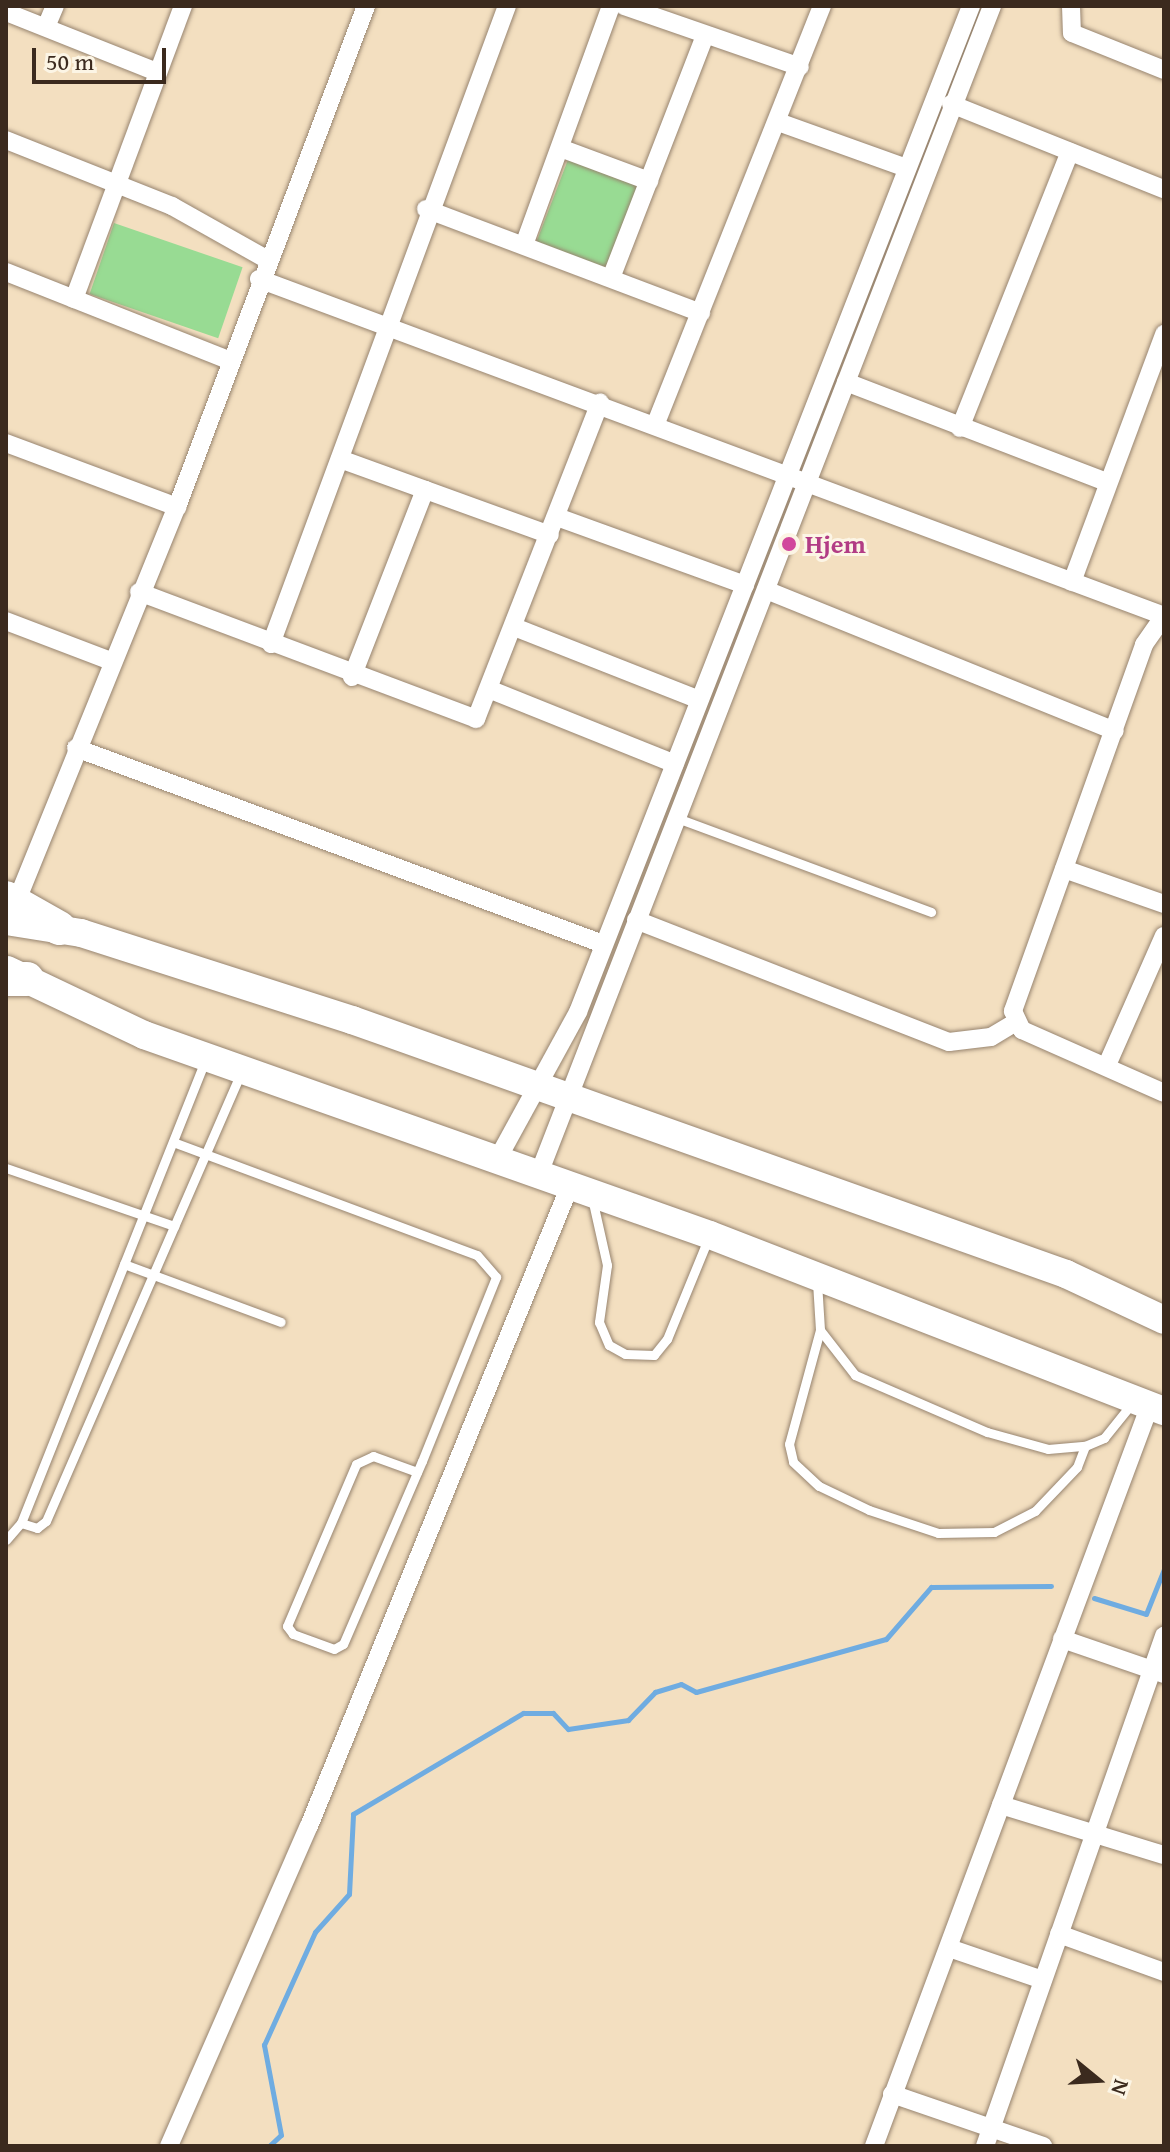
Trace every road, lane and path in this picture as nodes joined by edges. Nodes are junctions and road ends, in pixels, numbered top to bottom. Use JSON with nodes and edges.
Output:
{"nodes":[{"id":1,"x":55,"y":6,"type":"edge"},
{"id":2,"x":183,"y":6,"type":"edge"},
{"id":3,"x":366,"y":6,"type":"edge"},
{"id":4,"x":507,"y":6,"type":"edge"},
{"id":5,"x":611,"y":6,"type":"edge"},
{"id":6,"x":624,"y":6,"type":"edge"},
{"id":7,"x":822,"y":6,"type":"edge"},
{"id":8,"x":971,"y":6,"type":"edge"},
{"id":9,"x":992,"y":6,"type":"edge"},
{"id":10,"x":1071,"y":6,"type":"edge"},
{"id":11,"x":6,"y":12,"type":"edge"},
{"id":12,"x":46,"y":27,"type":"junction"},
{"id":13,"x":705,"y":36,"type":"junction"},
{"id":14,"x":800,"y":67,"type":"junction"},
{"id":15,"x":1164,"y":70,"type":"edge"},
{"id":16,"x":157,"y":72,"type":"junction"},
{"id":17,"x":951,"y":104,"type":"junction"},
{"id":18,"x":781,"y":123,"type":"junction"},
{"id":19,"x":6,"y":140,"type":"edge"},
{"id":20,"x":563,"y":149,"type":"junction"},
{"id":21,"x":1070,"y":152,"type":"junction"},
{"id":22,"x":907,"y":168,"type":"junction"},
{"id":23,"x":115,"y":181,"type":"junction"},
{"id":24,"x":649,"y":181,"type":"junction"},
{"id":25,"x":1164,"y":189,"type":"edge"},
{"id":26,"x":426,"y":209,"type":"junction"},
{"id":27,"x":524,"y":245,"type":"junction"},
{"id":28,"x":266,"y":259,"type":"junction"},
{"id":29,"x":6,"y":272,"type":"edge"},
{"id":30,"x":611,"y":278,"type":"junction"},
{"id":31,"x":259,"y":279,"type":"junction"},
{"id":32,"x":74,"y":299,"type":"junction"},
{"id":33,"x":701,"y":313,"type":"junction"},
{"id":34,"x":388,"y":324,"type":"junction"},
{"id":35,"x":1164,"y":334,"type":"edge"},
{"id":36,"x":231,"y":361,"type":"junction"},
{"id":37,"x":846,"y":382,"type":"junction"},
{"id":38,"x":600,"y":402,"type":"junction"},
{"id":39,"x":656,"y":423,"type":"junction"},
{"id":40,"x":960,"y":428,"type":"junction"},
{"id":41,"x":6,"y":443,"type":"edge"},
{"id":42,"x":340,"y":459,"type":"junction"},
{"id":43,"x":786,"y":474,"type":"junction"},
{"id":44,"x":806,"y":481,"type":"junction"},
{"id":45,"x":1106,"y":482,"type":"junction"},
{"id":46,"x":425,"y":490,"type":"junction"},
{"id":47,"x":177,"y":507,"type":"junction"},
{"id":48,"x":553,"y":526,"type":"junction"},
{"id":49,"x":1072,"y":582,"type":"junction"},
{"id":50,"x":745,"y":585,"type":"junction"},
{"id":51,"x":766,"y":590,"type":"junction"},
{"id":52,"x":139,"y":592,"type":"junction"},
{"id":53,"x":1164,"y":616,"type":"edge"},
{"id":54,"x":6,"y":621,"type":"edge"},
{"id":55,"x":514,"y":627,"type":"junction"},
{"id":56,"x":271,"y":644,"type":"junction"},
{"id":57,"x":111,"y":661,"type":"junction"},
{"id":58,"x":352,"y":677,"type":"junction"},
{"id":59,"x":491,"y":690,"type":"junction"},
{"id":60,"x":699,"y":700,"type":"junction"},
{"id":61,"x":1115,"y":731,"type":"junction"},
{"id":62,"x":76,"y":748,"type":"junction"},
{"id":63,"x":675,"y":764,"type":"junction"},
{"id":64,"x":677,"y":818,"type":"junction"},
{"id":65,"x":1064,"y":869,"type":"junction"},
{"id":66,"x":1164,"y":904,"type":"edge"},
{"id":67,"x":931,"y":912,"type":"dead end"},
{"id":68,"x":8,"y":914,"type":"edge"},
{"id":69,"x":636,"y":920,"type":"junction"},
{"id":70,"x":59,"y":928,"type":"joint"},
{"id":71,"x":1164,"y":936,"type":"edge"},
{"id":72,"x":603,"y":944,"type":"junction"},
{"id":73,"x":13,"y":976,"type":"edge"},
{"id":74,"x":1014,"y":1023,"type":"junction"},
{"id":75,"x":207,"y":1057,"type":"junction"},
{"id":76,"x":1107,"y":1065,"type":"junction"},
{"id":77,"x":242,"y":1070,"type":"junction"},
{"id":78,"x":531,"y":1088,"type":"junction"},
{"id":79,"x":1164,"y":1093,"type":"edge"},
{"id":80,"x":570,"y":1102,"type":"junction"},
{"id":81,"x":173,"y":1142,"type":"junction"},
{"id":82,"x":205,"y":1154,"type":"junction"},
{"id":83,"x":497,"y":1160,"type":"junction"},
{"id":84,"x":6,"y":1168,"type":"edge"},
{"id":85,"x":538,"y":1176,"type":"junction"},
{"id":86,"x":580,"y":1193,"type":"junction"},
{"id":87,"x":143,"y":1218,"type":"junction"},
{"id":88,"x":174,"y":1226,"type":"junction"},
{"id":89,"x":710,"y":1235,"type":"junction"},
{"id":90,"x":124,"y":1264,"type":"junction"},
{"id":91,"x":153,"y":1275,"type":"junction"},
{"id":92,"x":817,"y":1278,"type":"junction"},
{"id":93,"x":1164,"y":1320,"type":"edge"},
{"id":94,"x":281,"y":1322,"type":"dead end"},
{"id":95,"x":820,"y":1330,"type":"junction"},
{"id":96,"x":1150,"y":1405,"type":"edge"},
{"id":97,"x":1085,"y":1446,"type":"junction"},
{"id":98,"x":417,"y":1472,"type":"junction"},
{"id":99,"x":21,"y":1523,"type":"junction"},
{"id":100,"x":6,"y":1540,"type":"edge"},
{"id":101,"x":1164,"y":1636,"type":"edge"},
{"id":102,"x":1062,"y":1639,"type":"junction"},
{"id":103,"x":1157,"y":1672,"type":"edge"},
{"id":104,"x":1001,"y":1805,"type":"junction"},
{"id":105,"x":1094,"y":1833,"type":"junction"},
{"id":106,"x":1164,"y":1855,"type":"edge"},
{"id":107,"x":1059,"y":1934,"type":"junction"},
{"id":108,"x":949,"y":1948,"type":"junction"},
{"id":109,"x":1164,"y":1972,"type":"edge"},
{"id":110,"x":1043,"y":1980,"type":"junction"},
{"id":111,"x":892,"y":2094,"type":"junction"},
{"id":112,"x":992,"y":2127,"type":"junction"},
{"id":113,"x":169,"y":2146,"type":"edge"},
{"id":114,"x":874,"y":2146,"type":"edge"},
{"id":115,"x":985,"y":2146,"type":"edge"},
{"id":116,"x":1043,"y":2146,"type":"edge"}],
"edges":[{"from":1,"to":12,"type":"street"},
{"from":2,"to":16,"type":"street"},
{"from":3,"to":28,"type":"street"},
{"from":4,"to":26,"type":"street"},
{"from":5,"to":20,"type":"street"},
{"from":6,"to":13,"type":"street"},
{"from":7,"to":14,"type":"street"},
{"from":8,"to":22,"type":"street"},
{"from":9,"to":17,"type":"street"},
{"from":10,"to":15,"type":"street"},
{"from":11,"to":12,"type":"street"},
{"from":12,"to":16,"type":"street"},
{"from":13,"to":14,"type":"street"},
{"from":13,"to":24,"type":"street"},
{"from":14,"to":18,"type":"street"},
{"from":16,"to":23,"type":"street"},
{"from":17,"to":21,"type":"street"},
{"from":17,"to":37,"type":"street"},
{"from":18,"to":22,"type":"street"},
{"from":18,"to":33,"type":"street"},
{"from":19,"to":23,"type":"street"},
{"from":20,"to":24,"type":"street"},
{"from":20,"to":27,"type":"street"},
{"from":21,"to":25,"type":"street"},
{"from":21,"to":40,"type":"street"},
{"from":22,"to":43,"type":"street"},
{"from":23,"to":28,"type":"street"},
{"from":23,"to":32,"type":"street"},
{"from":24,"to":30,"type":"street"},
{"from":26,"to":27,"type":"street"},
{"from":26,"to":34,"type":"street"},
{"from":27,"to":30,"type":"street"},
{"from":28,"to":31,"type":"street"},
{"from":29,"to":32,"type":"street"},
{"from":30,"to":33,"type":"street"},
{"from":31,"to":34,"type":"street"},
{"from":31,"to":36,"type":"street"},
{"from":32,"to":36,"type":"street"},
{"from":33,"to":39,"type":"street"},
{"from":34,"to":38,"type":"street"},
{"from":34,"to":42,"type":"street"},
{"from":35,"to":45,"type":"street"},
{"from":36,"to":47,"type":"street"},
{"from":37,"to":40,"type":"street"},
{"from":37,"to":44,"type":"street"},
{"from":38,"to":39,"type":"street"},
{"from":38,"to":48,"type":"street"},
{"from":39,"to":43,"type":"street"},
{"from":40,"to":45,"type":"street"},
{"from":41,"to":47,"type":"street"},
{"from":42,"to":46,"type":"street"},
{"from":42,"to":56,"type":"street"},
{"from":43,"to":44,"type":"street"},
{"from":43,"to":50,"type":"street"},
{"from":44,"to":49,"type":"street"},
{"from":44,"to":51,"type":"street"},
{"from":45,"to":49,"type":"street"},
{"from":46,"to":48,"type":"street"},
{"from":46,"to":58,"type":"street"},
{"from":47,"to":52,"type":"street"},
{"from":48,"to":50,"type":"street"},
{"from":48,"to":55,"type":"street"},
{"from":49,"to":53,"type":"street"},
{"from":50,"to":60,"type":"street"},
{"from":51,"to":61,"type":"street"},
{"from":51,"to":64,"type":"street"},
{"from":52,"to":56,"type":"street"},
{"from":52,"to":57,"type":"street"},
{"from":53,"to":61,"type":"street"},
{"from":54,"to":57,"type":"street"},
{"from":55,"to":59,"type":"street"},
{"from":55,"to":60,"type":"street"},
{"from":56,"to":58,"type":"street"},
{"from":57,"to":62,"type":"street"},
{"from":58,"to":59,"type":"street"},
{"from":59,"to":63,"type":"street"},
{"from":60,"to":63,"type":"street"},
{"from":61,"to":65,"type":"street"},
{"from":62,"to":68,"type":"street"},
{"from":62,"to":72,"type":"street"},
{"from":63,"to":72,"type":"street"},
{"from":64,"to":67,"type":"lane"},
{"from":64,"to":69,"type":"street"},
{"from":65,"to":66,"type":"street"},
{"from":65,"to":74,"type":"street"},
{"from":68,"to":70,"type":"highway"},
{"from":69,"to":74,"type":"street"},
{"from":69,"to":80,"type":"street"},
{"from":70,"to":78,"type":"main road"},
{"from":71,"to":76,"type":"street"},
{"from":72,"to":78,"type":"street"},
{"from":73,"to":75,"type":"main road"},
{"from":74,"to":76,"type":"street"},
{"from":75,"to":77,"type":"main road"},
{"from":75,"to":81,"type":"lane"},
{"from":76,"to":79,"type":"street"},
{"from":77,"to":82,"type":"lane"},
{"from":77,"to":83,"type":"main road"},
{"from":78,"to":80,"type":"main road"},
{"from":78,"to":83,"type":"street"},
{"from":80,"to":85,"type":"street"},
{"from":80,"to":93,"type":"main road"},
{"from":81,"to":82,"type":"lane"},
{"from":81,"to":87,"type":"lane"},
{"from":82,"to":88,"type":"lane"},
{"from":82,"to":98,"type":"lane"},
{"from":83,"to":85,"type":"main road"},
{"from":84,"to":87,"type":"lane"},
{"from":85,"to":86,"type":"main road"},
{"from":86,"to":89,"type":"main road"},
{"from":86,"to":89,"type":"lane"},
{"from":86,"to":113,"type":"street"},
{"from":87,"to":88,"type":"lane"},
{"from":87,"to":90,"type":"lane"},
{"from":88,"to":91,"type":"lane"},
{"from":89,"to":92,"type":"main road"},
{"from":90,"to":91,"type":"lane"},
{"from":90,"to":99,"type":"lane"},
{"from":91,"to":94,"type":"lane"},
{"from":91,"to":99,"type":"lane"},
{"from":92,"to":95,"type":"lane"},
{"from":92,"to":96,"type":"main road"},
{"from":95,"to":97,"type":"lane"},
{"from":95,"to":97,"type":"lane"},
{"from":96,"to":97,"type":"lane"},
{"from":96,"to":102,"type":"street"},
{"from":98,"to":98,"type":"lane"},
{"from":99,"to":100,"type":"lane"},
{"from":101,"to":103,"type":"street"},
{"from":102,"to":103,"type":"street"},
{"from":102,"to":104,"type":"street"},
{"from":103,"to":105,"type":"street"},
{"from":104,"to":105,"type":"street"},
{"from":104,"to":108,"type":"street"},
{"from":105,"to":106,"type":"street"},
{"from":105,"to":107,"type":"street"},
{"from":107,"to":109,"type":"street"},
{"from":107,"to":110,"type":"street"},
{"from":108,"to":110,"type":"street"},
{"from":108,"to":111,"type":"street"},
{"from":110,"to":112,"type":"street"},
{"from":111,"to":112,"type":"street"},
{"from":111,"to":114,"type":"street"},
{"from":112,"to":115,"type":"street"},
{"from":112,"to":116,"type":"street"}]}
